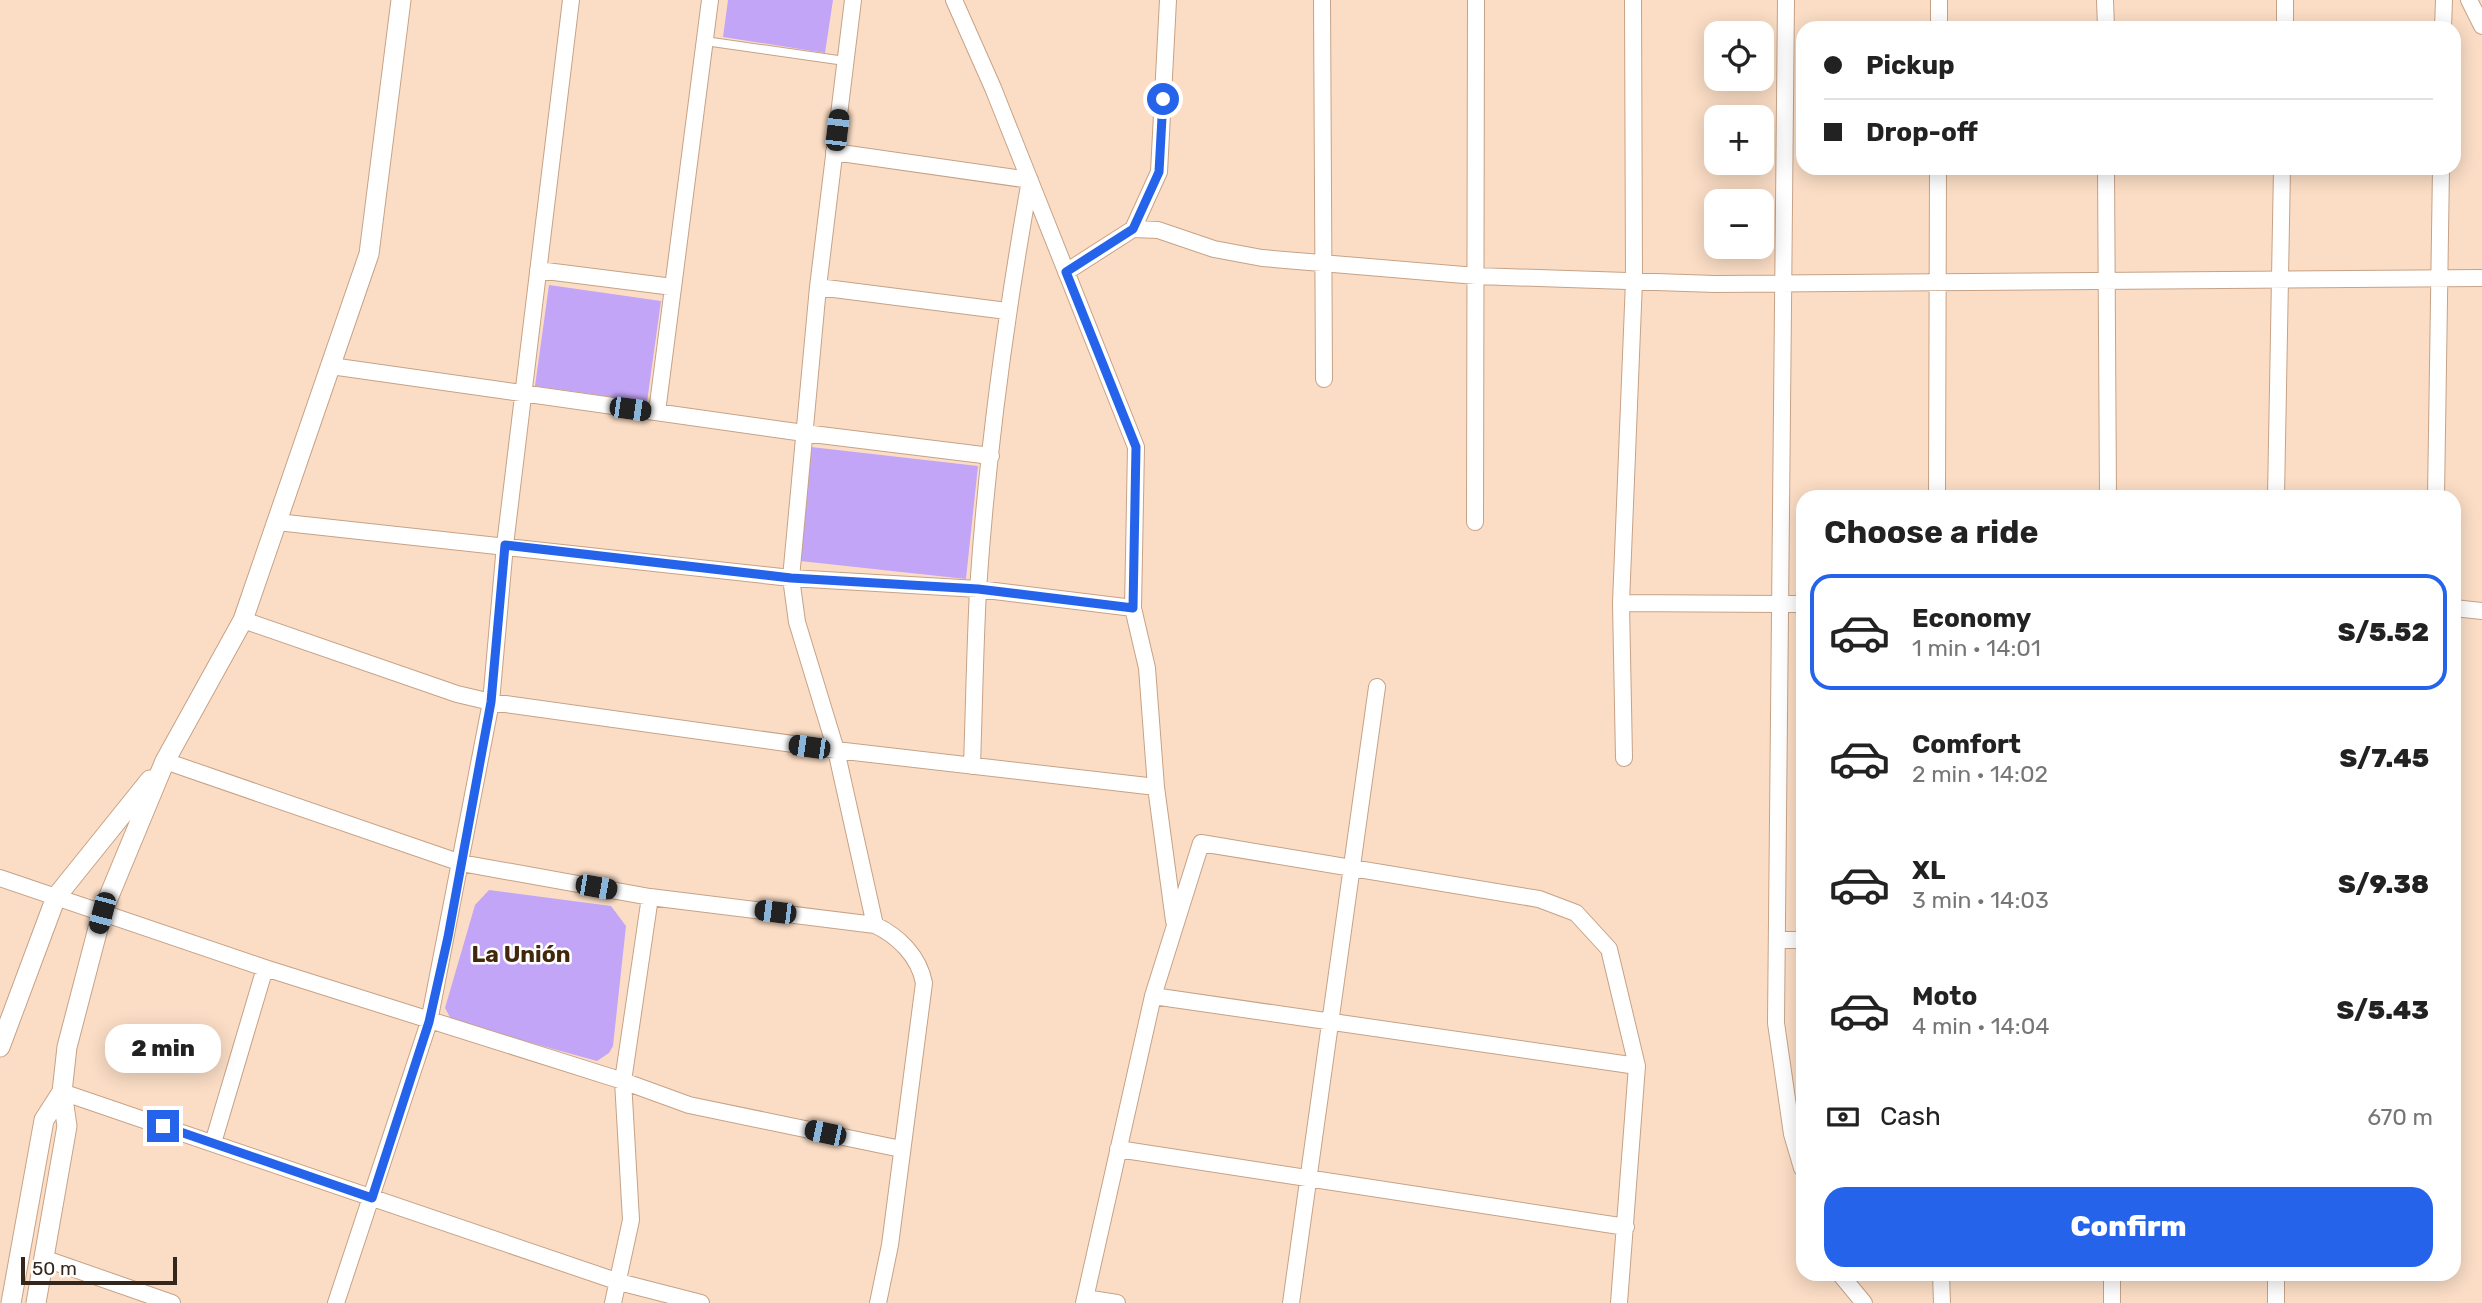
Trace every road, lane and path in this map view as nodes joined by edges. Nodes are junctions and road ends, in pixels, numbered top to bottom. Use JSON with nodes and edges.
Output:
{"nodes":[{"id":1,"x":401,"y":0,"type":"edge"},
{"id":2,"x":571,"y":0,"type":"edge"},
{"id":3,"x":710,"y":0,"type":"edge"},
{"id":4,"x":853,"y":0,"type":"edge"},
{"id":5,"x":954,"y":0,"type":"edge"},
{"id":6,"x":1168,"y":0,"type":"edge"},
{"id":7,"x":1322,"y":0,"type":"edge"},
{"id":8,"x":1476,"y":0,"type":"edge"},
{"id":9,"x":1633,"y":0,"type":"edge"},
{"id":10,"x":1786,"y":0,"type":"edge"},
{"id":11,"x":1939,"y":0,"type":"edge"},
{"id":12,"x":2105,"y":0,"type":"edge"},
{"id":13,"x":2285,"y":0,"type":"edge"},
{"id":14,"x":2444,"y":0,"type":"edge"},
{"id":15,"x":2469,"y":0,"type":"edge"},
{"id":16,"x":1939,"y":21,"type":"edge"},
{"id":17,"x":2105,"y":21,"type":"edge"},
{"id":18,"x":2285,"y":21,"type":"edge"},
{"id":19,"x":2444,"y":21,"type":"edge"},
{"id":20,"x":2482,"y":26,"type":"edge"},
{"id":21,"x":705,"y":41,"type":"junction"},
{"id":22,"x":845,"y":61,"type":"junction"},
{"id":23,"x":834,"y":152,"type":"junction"},
{"id":24,"x":1938,"y":175,"type":"edge"},
{"id":25,"x":2106,"y":175,"type":"edge"},
{"id":26,"x":2282,"y":175,"type":"edge"},
{"id":27,"x":2441,"y":175,"type":"edge"},
{"id":28,"x":1030,"y":180,"type":"junction"},
{"id":29,"x":1133,"y":229,"type":"junction"},
{"id":30,"x":1323,"y":263,"type":"junction"},
{"id":31,"x":538,"y":270,"type":"junction"},
{"id":32,"x":1066,"y":272,"type":"junction"},
{"id":33,"x":1476,"y":276,"type":"junction"},
{"id":34,"x":2482,"y":278,"type":"edge"},
{"id":35,"x":2440,"y":279,"type":"junction"},
{"id":36,"x":2280,"y":280,"type":"junction"},
{"id":37,"x":2107,"y":281,"type":"junction"},
{"id":38,"x":1634,"y":282,"type":"junction"},
{"id":39,"x":1938,"y":283,"type":"junction"},
{"id":40,"x":1783,"y":284,"type":"junction"},
{"id":41,"x":673,"y":287,"type":"junction"},
{"id":42,"x":818,"y":287,"type":"junction"},
{"id":43,"x":1007,"y":311,"type":"junction"},
{"id":44,"x":331,"y":366,"type":"junction"},
{"id":45,"x":1324,"y":379,"type":"dead end"},
{"id":46,"x":523,"y":394,"type":"junction"},
{"id":47,"x":657,"y":412,"type":"junction"},
{"id":48,"x":804,"y":433,"type":"junction"},
{"id":49,"x":991,"y":456,"type":"junction"},
{"id":50,"x":1937,"y":490,"type":"edge"},
{"id":51,"x":2108,"y":490,"type":"edge"},
{"id":52,"x":2276,"y":490,"type":"edge"},
{"id":53,"x":2436,"y":490,"type":"edge"},
{"id":54,"x":277,"y":522,"type":"junction"},
{"id":55,"x":1475,"y":522,"type":"dead end"},
{"id":56,"x":505,"y":545,"type":"junction"},
{"id":57,"x":791,"y":578,"type":"junction"},
{"id":58,"x":978,"y":589,"type":"junction"},
{"id":59,"x":1621,"y":603,"type":"junction"},
{"id":60,"x":1780,"y":604,"type":"junction"},
{"id":61,"x":1796,"y":604,"type":"edge"},
{"id":62,"x":1133,"y":608,"type":"junction"},
{"id":63,"x":2461,"y":609,"type":"edge"},
{"id":64,"x":2482,"y":611,"type":"edge"},
{"id":65,"x":243,"y":620,"type":"junction"},
{"id":66,"x":1377,"y":687,"type":"dead end"},
{"id":67,"x":491,"y":702,"type":"junction"},
{"id":68,"x":835,"y":750,"type":"junction"},
{"id":69,"x":1625,"y":758,"type":"dead end"},
{"id":70,"x":165,"y":761,"type":"junction"},
{"id":71,"x":972,"y":766,"type":"junction"},
{"id":72,"x":1156,"y":787,"type":"junction"},
{"id":73,"x":461,"y":863,"type":"junction"},
{"id":74,"x":1351,"y":869,"type":"junction"},
{"id":75,"x":0,"y":878,"type":"edge"},
{"id":76,"x":56,"y":897,"type":"junction"},
{"id":77,"x":650,"y":897,"type":"junction"},
{"id":78,"x":102,"y":913,"type":"junction"},
{"id":79,"x":875,"y":925,"type":"junction"},
{"id":80,"x":1175,"y":928,"type":"junction"},
{"id":81,"x":1777,"y":940,"type":"junction"},
{"id":82,"x":1796,"y":940,"type":"edge"},
{"id":83,"x":265,"y":968,"type":"junction"},
{"id":84,"x":1153,"y":996,"type":"junction"},
{"id":85,"x":429,"y":1022,"type":"junction"},
{"id":86,"x":1330,"y":1022,"type":"junction"},
{"id":87,"x":0,"y":1047,"type":"edge"},
{"id":88,"x":1637,"y":1066,"type":"junction"},
{"id":89,"x":623,"y":1081,"type":"junction"},
{"id":90,"x":62,"y":1092,"type":"junction"},
{"id":91,"x":213,"y":1143,"type":"junction"},
{"id":92,"x":1796,"y":1148,"type":"edge"},
{"id":93,"x":901,"y":1149,"type":"junction"},
{"id":94,"x":1118,"y":1149,"type":"junction"},
{"id":95,"x":1308,"y":1179,"type":"junction"},
{"id":96,"x":372,"y":1198,"type":"junction"},
{"id":97,"x":1626,"y":1227,"type":"junction"},
{"id":98,"x":43,"y":1258,"type":"junction"},
{"id":99,"x":1846,"y":1281,"type":"edge"},
{"id":100,"x":1941,"y":1281,"type":"edge"},
{"id":101,"x":2112,"y":1281,"type":"edge"},
{"id":102,"x":2276,"y":1281,"type":"edge"},
{"id":103,"x":619,"y":1282,"type":"junction"},
{"id":104,"x":1084,"y":1301,"type":"edge"},
{"id":105,"x":11,"y":1303,"type":"edge"},
{"id":106,"x":36,"y":1303,"type":"edge"},
{"id":107,"x":172,"y":1303,"type":"edge"},
{"id":108,"x":336,"y":1303,"type":"edge"},
{"id":109,"x":613,"y":1303,"type":"edge"},
{"id":110,"x":701,"y":1303,"type":"edge"},
{"id":111,"x":878,"y":1303,"type":"edge"},
{"id":112,"x":1117,"y":1303,"type":"edge"},
{"id":113,"x":1291,"y":1303,"type":"edge"},
{"id":114,"x":1619,"y":1303,"type":"edge"},
{"id":115,"x":1864,"y":1303,"type":"edge"},
{"id":116,"x":1942,"y":1303,"type":"edge"},
{"id":117,"x":2112,"y":1303,"type":"edge"},
{"id":118,"x":2276,"y":1303,"type":"edge"}],
"edges":[{"from":1,"to":44,"type":"street"},
{"from":2,"to":31,"type":"street"},
{"from":3,"to":21,"type":"street"},
{"from":4,"to":22,"type":"street"},
{"from":5,"to":28,"type":"street"},
{"from":6,"to":29,"type":"street"},
{"from":7,"to":30,"type":"street"},
{"from":8,"to":33,"type":"street"},
{"from":9,"to":38,"type":"street"},
{"from":10,"to":40,"type":"street"},
{"from":11,"to":16,"type":"street"},
{"from":12,"to":17,"type":"street"},
{"from":13,"to":18,"type":"street"},
{"from":14,"to":19,"type":"street"},
{"from":15,"to":20,"type":"street"},
{"from":21,"to":22,"type":"lane"},
{"from":21,"to":41,"type":"street"},
{"from":22,"to":23,"type":"street"},
{"from":23,"to":28,"type":"street"},
{"from":23,"to":42,"type":"street"},
{"from":24,"to":39,"type":"street"},
{"from":25,"to":37,"type":"street"},
{"from":26,"to":36,"type":"street"},
{"from":27,"to":35,"type":"street"},
{"from":28,"to":32,"type":"street"},
{"from":28,"to":43,"type":"street"},
{"from":29,"to":30,"type":"street"},
{"from":29,"to":32,"type":"street"},
{"from":30,"to":33,"type":"street"},
{"from":30,"to":45,"type":"street"},
{"from":31,"to":41,"type":"street"},
{"from":31,"to":46,"type":"street"},
{"from":32,"to":62,"type":"street"},
{"from":33,"to":38,"type":"street"},
{"from":33,"to":55,"type":"street"},
{"from":34,"to":35,"type":"street"},
{"from":35,"to":36,"type":"street"},
{"from":35,"to":53,"type":"street"},
{"from":36,"to":37,"type":"street"},
{"from":36,"to":52,"type":"street"},
{"from":37,"to":39,"type":"street"},
{"from":37,"to":51,"type":"street"},
{"from":38,"to":40,"type":"street"},
{"from":38,"to":59,"type":"street"},
{"from":39,"to":40,"type":"street"},
{"from":39,"to":50,"type":"street"},
{"from":40,"to":60,"type":"street"},
{"from":41,"to":47,"type":"street"},
{"from":42,"to":43,"type":"street"},
{"from":42,"to":48,"type":"street"},
{"from":43,"to":49,"type":"street"},
{"from":44,"to":46,"type":"street"},
{"from":44,"to":54,"type":"street"},
{"from":46,"to":47,"type":"street"},
{"from":46,"to":56,"type":"street"},
{"from":47,"to":48,"type":"street"},
{"from":48,"to":49,"type":"street"},
{"from":48,"to":57,"type":"street"},
{"from":49,"to":58,"type":"street"},
{"from":54,"to":56,"type":"street"},
{"from":54,"to":65,"type":"street"},
{"from":56,"to":57,"type":"street"},
{"from":56,"to":67,"type":"street"},
{"from":57,"to":58,"type":"street"},
{"from":57,"to":68,"type":"street"},
{"from":58,"to":62,"type":"street"},
{"from":58,"to":71,"type":"street"},
{"from":59,"to":60,"type":"street"},
{"from":59,"to":69,"type":"street"},
{"from":60,"to":61,"type":"street"},
{"from":60,"to":81,"type":"street"},
{"from":62,"to":72,"type":"street"},
{"from":63,"to":64,"type":"street"},
{"from":65,"to":67,"type":"street"},
{"from":65,"to":70,"type":"street"},
{"from":66,"to":74,"type":"street"},
{"from":67,"to":68,"type":"street"},
{"from":67,"to":73,"type":"street"},
{"from":68,"to":71,"type":"street"},
{"from":68,"to":79,"type":"street"},
{"from":70,"to":73,"type":"street"},
{"from":70,"to":76,"type":"street"},
{"from":70,"to":78,"type":"street"},
{"from":71,"to":72,"type":"street"},
{"from":72,"to":80,"type":"street"},
{"from":73,"to":77,"type":"street"},
{"from":73,"to":85,"type":"street"},
{"from":74,"to":80,"type":"street"},
{"from":74,"to":86,"type":"street"},
{"from":74,"to":88,"type":"street"},
{"from":75,"to":76,"type":"street"},
{"from":76,"to":78,"type":"street"},
{"from":76,"to":87,"type":"street"},
{"from":77,"to":79,"type":"street"},
{"from":77,"to":89,"type":"street"},
{"from":78,"to":83,"type":"street"},
{"from":78,"to":90,"type":"street"},
{"from":79,"to":93,"type":"street"},
{"from":80,"to":84,"type":"street"},
{"from":81,"to":82,"type":"street"},
{"from":81,"to":92,"type":"street"},
{"from":83,"to":85,"type":"street"},
{"from":83,"to":91,"type":"street"},
{"from":84,"to":86,"type":"street"},
{"from":84,"to":94,"type":"street"},
{"from":85,"to":89,"type":"street"},
{"from":85,"to":96,"type":"street"},
{"from":86,"to":88,"type":"street"},
{"from":86,"to":95,"type":"street"},
{"from":88,"to":97,"type":"street"},
{"from":89,"to":93,"type":"street"},
{"from":89,"to":103,"type":"street"},
{"from":90,"to":91,"type":"street"},
{"from":90,"to":98,"type":"street"},
{"from":90,"to":105,"type":"street"},
{"from":91,"to":96,"type":"street"},
{"from":93,"to":111,"type":"street"},
{"from":94,"to":95,"type":"street"},
{"from":94,"to":104,"type":"street"},
{"from":95,"to":97,"type":"street"},
{"from":95,"to":113,"type":"street"},
{"from":96,"to":103,"type":"street"},
{"from":96,"to":108,"type":"street"},
{"from":97,"to":114,"type":"street"},
{"from":98,"to":106,"type":"street"},
{"from":98,"to":107,"type":"street"},
{"from":99,"to":115,"type":"street"},
{"from":100,"to":116,"type":"street"},
{"from":101,"to":117,"type":"street"},
{"from":102,"to":118,"type":"street"},
{"from":103,"to":109,"type":"street"},
{"from":103,"to":110,"type":"street"},
{"from":104,"to":112,"type":"street"}]}
